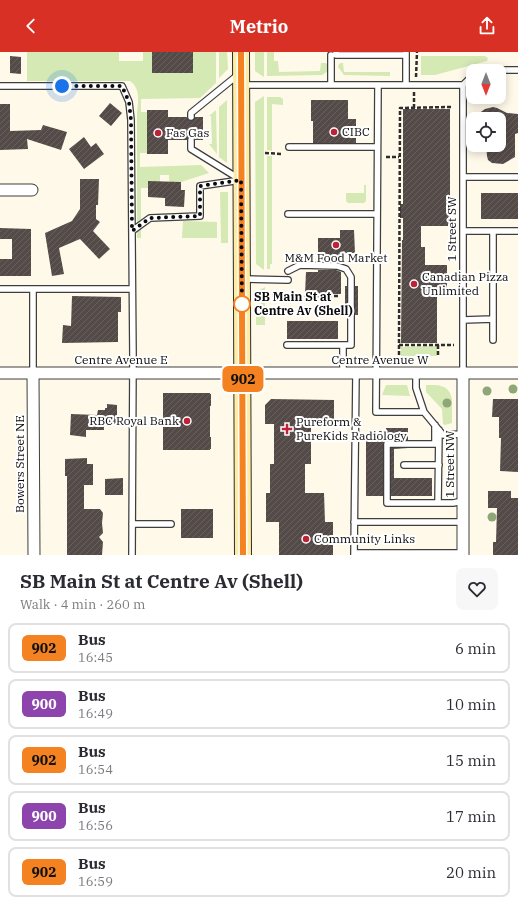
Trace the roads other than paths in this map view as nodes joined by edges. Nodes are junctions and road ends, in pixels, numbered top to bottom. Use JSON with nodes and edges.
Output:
{"nodes":[{"id":1,"x":241,"y":52,"type":"edge"},
{"id":2,"x":334,"y":53,"type":"edge"},
{"id":3,"x":406,"y":53,"type":"edge"},
{"id":4,"x":506,"y":70,"type":"edge"},
{"id":5,"x":518,"y":70,"type":"edge"},
{"id":6,"x":241,"y":79,"type":"junction"},
{"id":7,"x":466,"y":82,"type":"edge"},
{"id":8,"x":332,"y":85,"type":"junction"},
{"id":9,"x":378,"y":85,"type":"junction"},
{"id":10,"x":406,"y":85,"type":"junction"},
{"id":11,"x":463,"y":85,"type":"junction"},
{"id":12,"x":0,"y":86,"type":"edge"},
{"id":13,"x":191,"y":117,"type":"dead end"},
{"id":14,"x":191,"y":140,"type":"dead end"},
{"id":15,"x":289,"y":148,"type":"dead end"},
{"id":16,"x":377,"y":148,"type":"junction"},
{"id":17,"x":463,"y":177,"type":"junction"},
{"id":18,"x":518,"y":177,"type":"edge"},
{"id":19,"x":241,"y":180,"type":"junction"},
{"id":20,"x":0,"y":190,"type":"edge"},
{"id":21,"x":32,"y":190,"type":"dead end"},
{"id":22,"x":288,"y":214,"type":"dead end"},
{"id":23,"x":377,"y":214,"type":"junction"},
{"id":24,"x":132,"y":231,"type":"junction"},
{"id":25,"x":463,"y":231,"type":"junction"},
{"id":26,"x":493,"y":231,"type":"junction"},
{"id":27,"x":518,"y":231,"type":"edge"},
{"id":28,"x":288,"y":271,"type":"dead end"},
{"id":29,"x":242,"y":279,"type":"junction"},
{"id":30,"x":288,"y":280,"type":"dead end"},
{"id":31,"x":0,"y":289,"type":"edge"},
{"id":32,"x":33,"y":289,"type":"junction"},
{"id":33,"x":132,"y":289,"type":"junction"},
{"id":34,"x":493,"y":319,"type":"junction"},
{"id":35,"x":463,"y":320,"type":"junction"},
{"id":36,"x":493,"y":340,"type":"dead end"},
{"id":37,"x":287,"y":345,"type":"dead end"},
{"id":38,"x":343,"y":345,"type":"junction"},
{"id":39,"x":0,"y":373,"type":"edge"},
{"id":40,"x":33,"y":373,"type":"junction"},
{"id":41,"x":133,"y":373,"type":"junction"},
{"id":42,"x":243,"y":373,"type":"junction"},
{"id":43,"x":343,"y":373,"type":"junction"},
{"id":44,"x":356,"y":373,"type":"junction"},
{"id":45,"x":376,"y":373,"type":"junction"},
{"id":46,"x":416,"y":373,"type":"junction"},
{"id":47,"x":463,"y":373,"type":"junction"},
{"id":48,"x":518,"y":373,"type":"edge"},
{"id":49,"x":424,"y":412,"type":"junction"},
{"id":50,"x":437,"y":428,"type":"junction"},
{"id":51,"x":463,"y":434,"type":"junction"},
{"id":52,"x":404,"y":465,"type":"dead end"},
{"id":53,"x":439,"y":465,"type":"junction"},
{"id":54,"x":463,"y":501,"type":"junction"},
{"id":55,"x":438,"y":503,"type":"junction"},
{"id":56,"x":354,"y":522,"type":"junction"},
{"id":57,"x":463,"y":522,"type":"junction"},
{"id":58,"x":132,"y":524,"type":"junction"},
{"id":59,"x":171,"y":524,"type":"dead end"},
{"id":60,"x":354,"y":554,"type":"edge"},
{"id":61,"x":463,"y":554,"type":"edge"},
{"id":62,"x":34,"y":555,"type":"edge"},
{"id":63,"x":132,"y":555,"type":"edge"},
{"id":64,"x":243,"y":555,"type":"edge"}],
"edges":[{"from":1,"to":6,"type":"main road"},
{"from":2,"to":3,"type":"lane"},
{"from":2,"to":8,"type":"lane"},
{"from":3,"to":10,"type":"lane"},
{"from":4,"to":5,"type":"lane"},
{"from":6,"to":8,"type":"lane"},
{"from":6,"to":13,"type":"lane"},
{"from":6,"to":19,"type":"main road"},
{"from":7,"to":11,"type":"lane"},
{"from":8,"to":9,"type":"lane"},
{"from":9,"to":10,"type":"lane"},
{"from":9,"to":16,"type":"lane"},
{"from":10,"to":11,"type":"lane"},
{"from":11,"to":17,"type":"lane","name":"1 Street SW"},
{"from":12,"to":24,"type":"lane"},
{"from":14,"to":19,"type":"lane"},
{"from":15,"to":16,"type":"lane"},
{"from":16,"to":23,"type":"lane"},
{"from":17,"to":18,"type":"lane"},
{"from":17,"to":25,"type":"lane","name":"1 Street SW"},
{"from":19,"to":24,"type":"lane"},
{"from":19,"to":29,"type":"main road"},
{"from":20,"to":21,"type":"street"},
{"from":22,"to":23,"type":"lane"},
{"from":23,"to":45,"type":"lane"},
{"from":24,"to":33,"type":"lane"},
{"from":25,"to":26,"type":"lane"},
{"from":25,"to":35,"type":"lane","name":"1 Street SW"},
{"from":26,"to":27,"type":"lane"},
{"from":26,"to":34,"type":"lane"},
{"from":28,"to":38,"type":"lane"},
{"from":29,"to":30,"type":"lane"},
{"from":29,"to":42,"type":"main road"},
{"from":31,"to":32,"type":"lane"},
{"from":32,"to":33,"type":"lane"},
{"from":32,"to":40,"type":"lane"},
{"from":33,"to":41,"type":"lane"},
{"from":34,"to":35,"type":"lane"},
{"from":34,"to":36,"type":"lane"},
{"from":35,"to":47,"type":"lane","name":"1 Street SW"},
{"from":37,"to":38,"type":"lane"},
{"from":38,"to":43,"type":"lane"},
{"from":39,"to":40,"type":"street","name":"Centre Avenue E"},
{"from":40,"to":41,"type":"street","name":"Centre Avenue E"},
{"from":40,"to":62,"type":"street","name":"Bowers Street NE"},
{"from":41,"to":42,"type":"street","name":"Centre Avenue E"},
{"from":41,"to":58,"type":"lane"},
{"from":42,"to":43,"type":"street","name":"Centre Avenue W"},
{"from":42,"to":64,"type":"main road"},
{"from":43,"to":44,"type":"street","name":"Centre Avenue W"},
{"from":44,"to":45,"type":"street","name":"Centre Avenue W"},
{"from":44,"to":56,"type":"lane"},
{"from":45,"to":46,"type":"street","name":"Centre Avenue W"},
{"from":45,"to":49,"type":"lane"},
{"from":46,"to":47,"type":"street","name":"Centre Avenue W"},
{"from":46,"to":49,"type":"lane"},
{"from":47,"to":48,"type":"street","name":"Centre Avenue W"},
{"from":47,"to":51,"type":"street","name":"1 Street NW"},
{"from":49,"to":50,"type":"lane"},
{"from":50,"to":51,"type":"lane"},
{"from":50,"to":53,"type":"lane"},
{"from":50,"to":55,"type":"lane"},
{"from":51,"to":54,"type":"street","name":"1 Street NW"},
{"from":52,"to":53,"type":"lane"},
{"from":53,"to":55,"type":"lane"},
{"from":54,"to":55,"type":"lane"},
{"from":54,"to":57,"type":"street","name":"1 Street NW"},
{"from":56,"to":57,"type":"lane"},
{"from":56,"to":60,"type":"lane"},
{"from":57,"to":61,"type":"street","name":"1 Street NW"},
{"from":58,"to":59,"type":"lane"},
{"from":58,"to":63,"type":"lane"},
{"from":60,"to":61,"type":"lane"}]}
